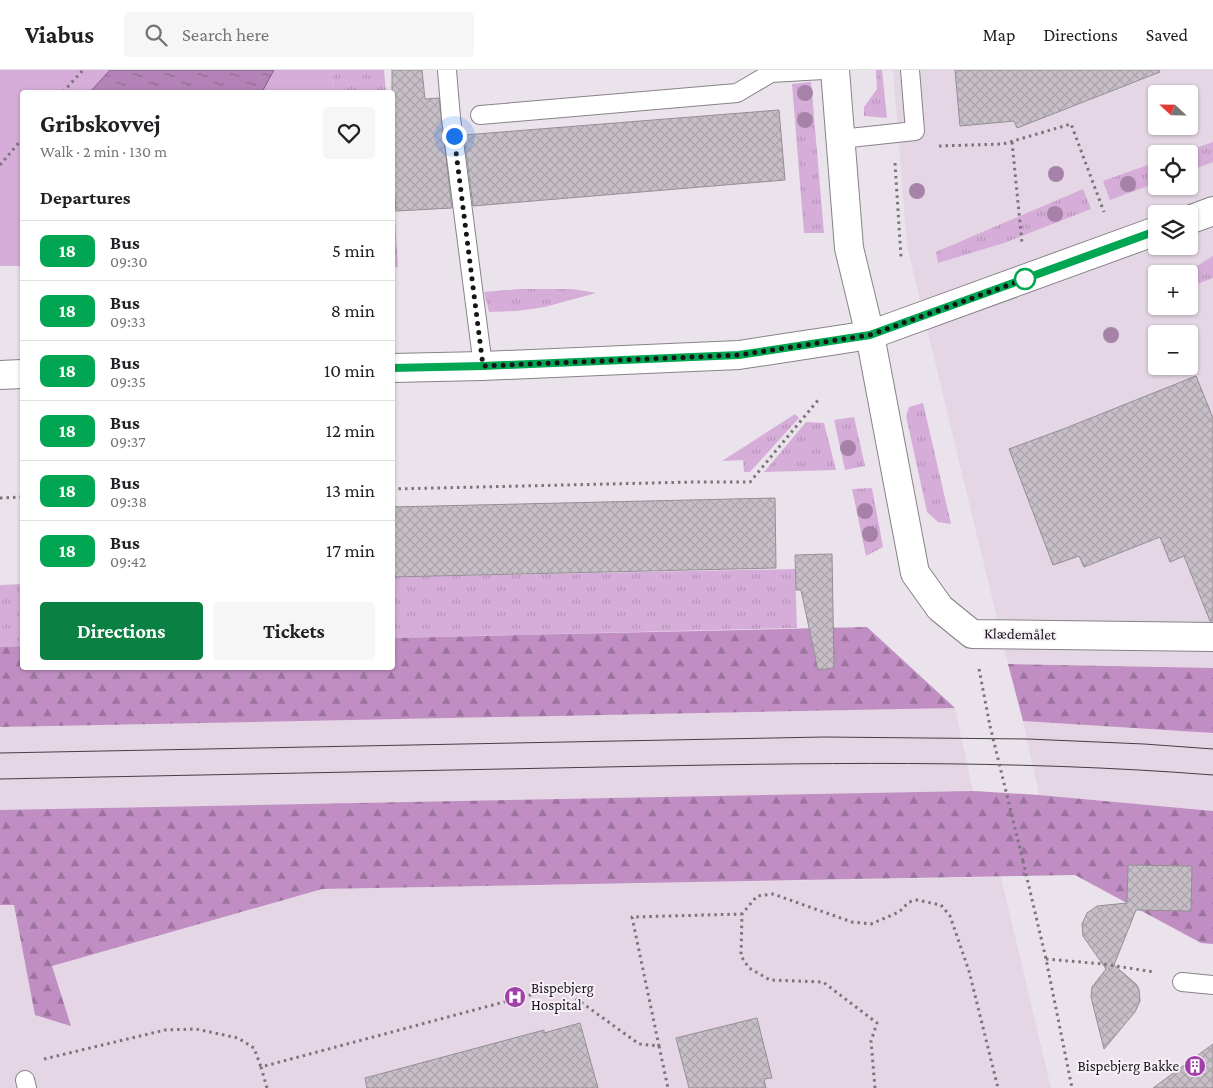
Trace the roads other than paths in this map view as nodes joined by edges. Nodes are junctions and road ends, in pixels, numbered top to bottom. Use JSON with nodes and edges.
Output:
{"nodes":[{"id":1,"x":447,"y":70,"type":"edge"},
{"id":2,"x":823,"y":70,"type":"edge"},
{"id":3,"x":835,"y":70,"type":"edge"},
{"id":4,"x":910,"y":70,"type":"edge"},
{"id":5,"x":480,"y":115,"type":"dead end"},
{"id":6,"x":840,"y":139,"type":"junction"},
{"id":7,"x":1213,"y":211,"type":"edge"},
{"id":8,"x":1198,"y":217,"type":"edge"},
{"id":9,"x":1148,"y":234,"type":"edge"},
{"id":10,"x":870,"y":335,"type":"junction"},
{"id":11,"x":483,"y":366,"type":"junction"},
{"id":12,"x":395,"y":368,"type":"edge"},
{"id":13,"x":0,"y":374,"type":"edge"},
{"id":14,"x":20,"y":374,"type":"edge"},
{"id":15,"x":1213,"y":637,"type":"edge"},
{"id":16,"x":1182,"y":982,"type":"road end"},
{"id":17,"x":1213,"y":985,"type":"edge"}],
"edges":[{"from":1,"to":11,"type":"lane"},
{"from":2,"to":5,"type":"lane"},
{"from":3,"to":6,"type":"street","name":"Klædemålet"},
{"from":4,"to":6,"type":"lane"},
{"from":6,"to":10,"type":"street","name":"Klædemålet"},
{"from":7,"to":8,"type":"street"},
{"from":9,"to":10,"type":"street"},
{"from":10,"to":11,"type":"street"},
{"from":10,"to":15,"type":"street","name":"Klædemålet"},
{"from":11,"to":12,"type":"street"},
{"from":13,"to":14,"type":"street"},
{"from":16,"to":17,"type":"lane"}]}
